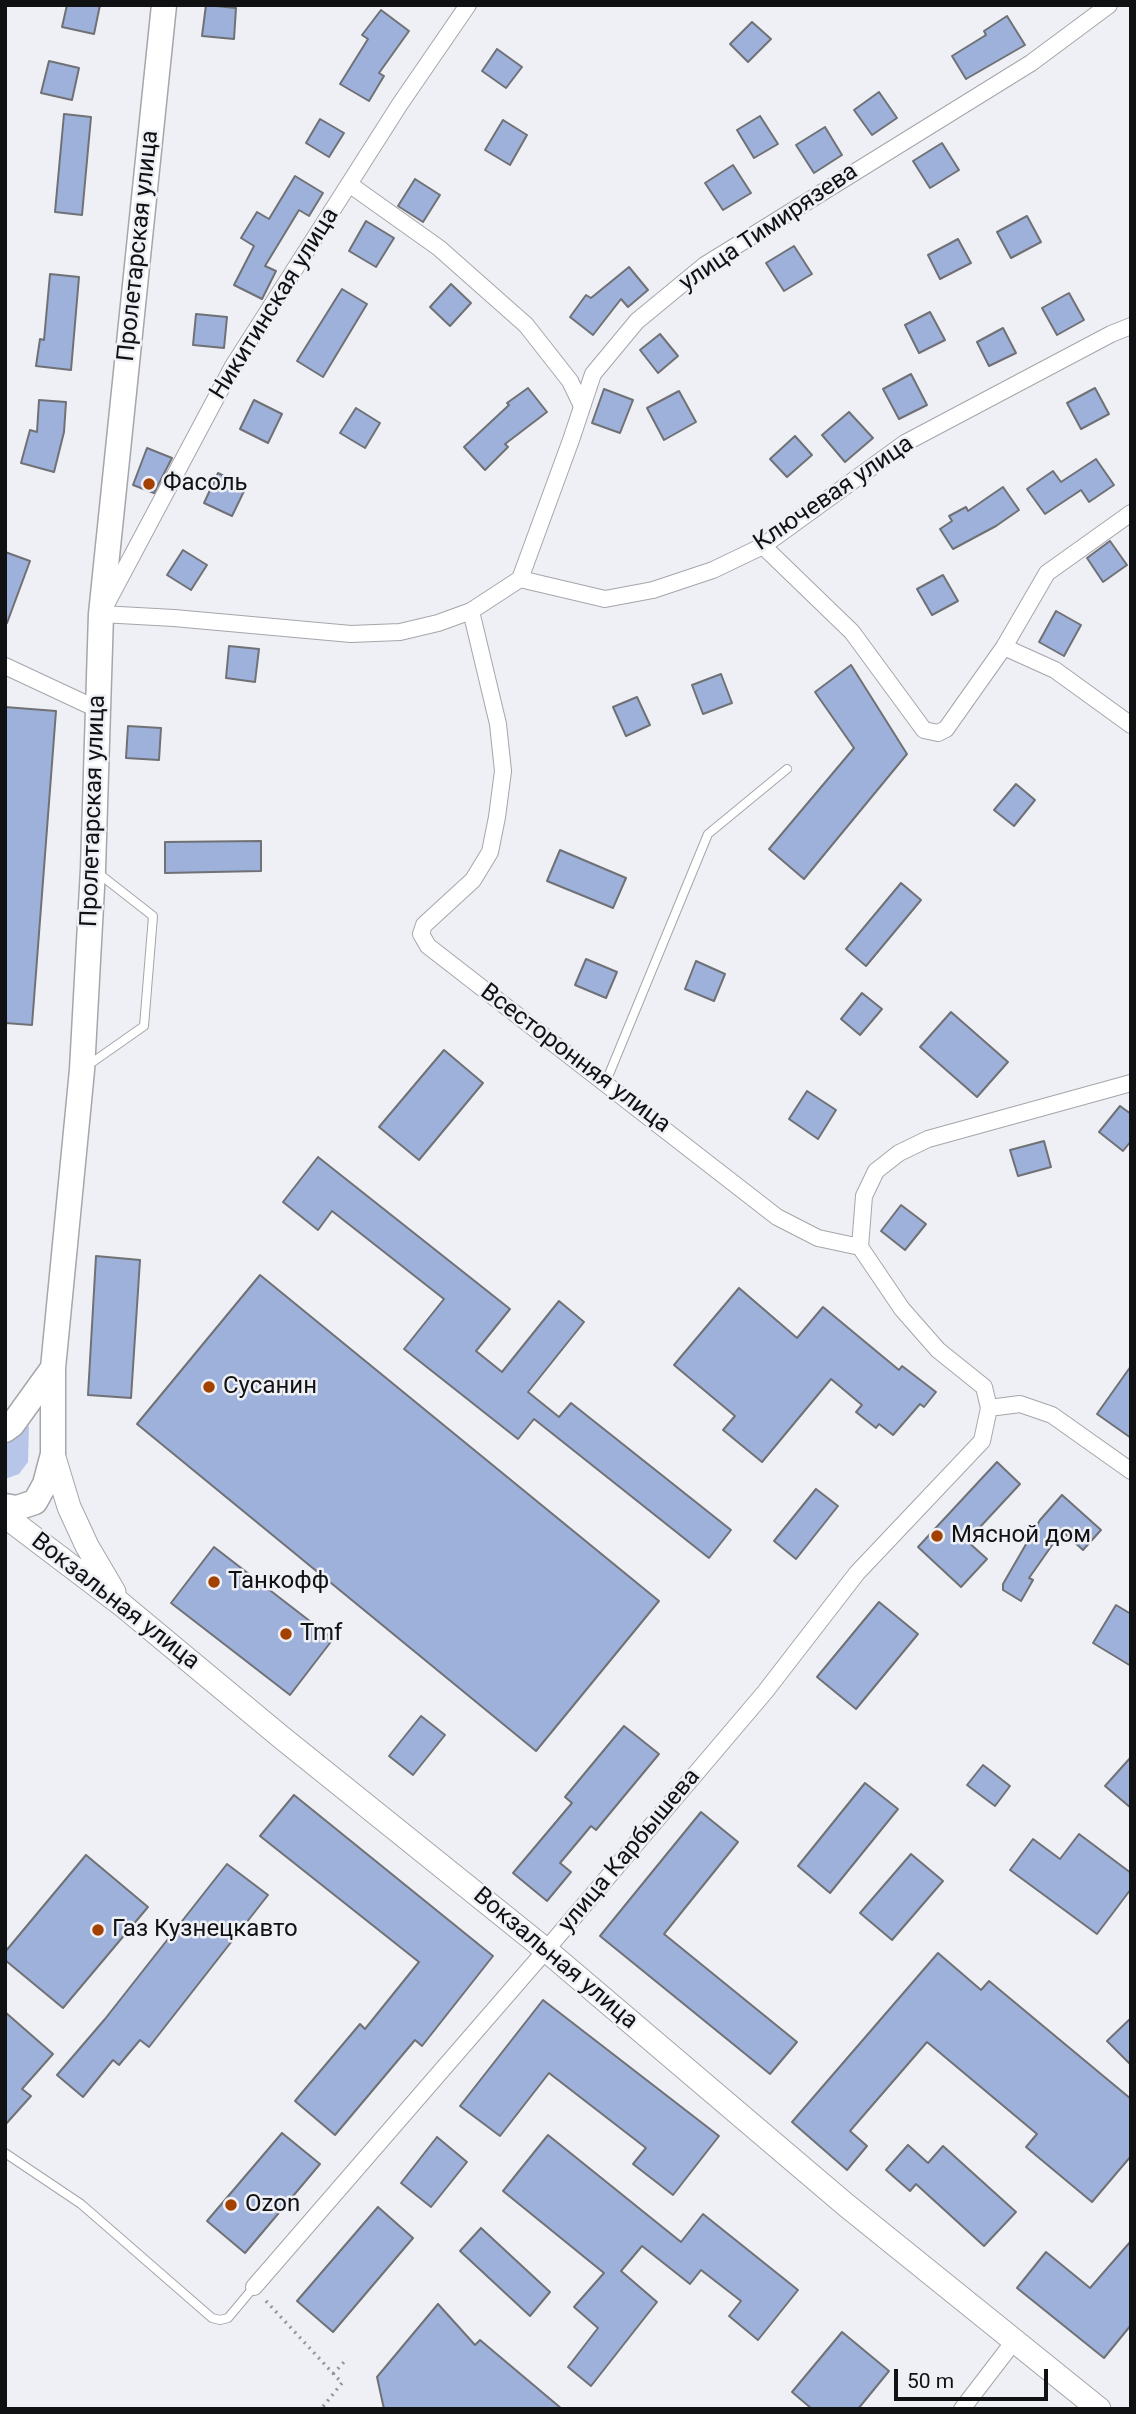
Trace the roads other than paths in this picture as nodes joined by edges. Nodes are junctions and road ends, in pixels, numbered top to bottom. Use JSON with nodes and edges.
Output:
{"nodes":[{"id":1,"x":164,"y":5,"type":"edge"},
{"id":2,"x":468,"y":5,"type":"edge"},
{"id":3,"x":1108,"y":5,"type":"edge"},
{"id":4,"x":349,"y":184,"type":"junction"},
{"id":5,"x":1131,"y":326,"type":"edge"},
{"id":6,"x":582,"y":407,"type":"junction"},
{"id":7,"x":1131,"y":513,"type":"edge"},
{"id":8,"x":763,"y":546,"type":"junction"},
{"id":9,"x":520,"y":579,"type":"junction"},
{"id":10,"x":471,"y":611,"type":"junction"},
{"id":11,"x":101,"y":614,"type":"junction"},
{"id":12,"x":1004,"y":647,"type":"junction"},
{"id":13,"x":5,"y":666,"type":"edge"},
{"id":14,"x":97,"y":709,"type":"junction"},
{"id":15,"x":1131,"y":725,"type":"edge"},
{"id":16,"x":787,"y":769,"type":"dead end"},
{"id":17,"x":93,"y":869,"type":"junction"},
{"id":18,"x":82,"y":1070,"type":"junction"},
{"id":19,"x":606,"y":1084,"type":"junction"},
{"id":20,"x":1130,"y":1084,"type":"edge"},
{"id":21,"x":860,"y":1247,"type":"junction"},
{"id":22,"x":53,"y":1368,"type":"junction"},
{"id":23,"x":989,"y":1408,"type":"junction"},
{"id":24,"x":5,"y":1430,"type":"edge"},
{"id":25,"x":53,"y":1454,"type":"junction"},
{"id":26,"x":1131,"y":1471,"type":"edge"},
{"id":27,"x":5,"y":1506,"type":"edge"},
{"id":28,"x":5,"y":1516,"type":"edge"},
{"id":29,"x":121,"y":1604,"type":"junction"},
{"id":30,"x":547,"y":1950,"type":"junction"},
{"id":31,"x":5,"y":2153,"type":"edge"},
{"id":32,"x":254,"y":2287,"type":"joint"},
{"id":33,"x":1015,"y":2340,"type":"junction"},
{"id":34,"x":962,"y":2409,"type":"edge"},
{"id":35,"x":1099,"y":2409,"type":"edge"}],
"edges":[{"from":1,"to":11,"type":"main road","name":"Пролетарская улица"},
{"from":2,"to":4,"type":"street","name":"Никитинская улица"},
{"from":3,"to":6,"type":"street","name":"улица Тимирязева"},
{"from":4,"to":6,"type":"street"},
{"from":4,"to":11,"type":"street","name":"Никитинская улица"},
{"from":5,"to":8,"type":"street","name":"Ключевая улица"},
{"from":6,"to":9,"type":"street","name":"улица Тимирязева"},
{"from":7,"to":12,"type":"street"},
{"from":8,"to":9,"type":"street","name":"Ключевая улица"},
{"from":8,"to":12,"type":"street"},
{"from":9,"to":10,"type":"street"},
{"from":10,"to":11,"type":"street"},
{"from":10,"to":19,"type":"street","name":"Всесторонняя улица"},
{"from":11,"to":14,"type":"main road","name":"Пролетарская улица"},
{"from":12,"to":15,"type":"street"},
{"from":13,"to":14,"type":"street"},
{"from":14,"to":17,"type":"main road","name":"Пролетарская улица"},
{"from":16,"to":19,"type":"lane"},
{"from":17,"to":18,"type":"main road","name":"Пролетарская улица"},
{"from":17,"to":18,"type":"lane"},
{"from":18,"to":22,"type":"main road","name":"Пролетарская улица"},
{"from":19,"to":21,"type":"street","name":"Всесторонняя улица"},
{"from":20,"to":21,"type":"street"},
{"from":21,"to":23,"type":"street"},
{"from":22,"to":24,"type":"main road"},
{"from":22,"to":25,"type":"main road","name":"Пролетарская улица"},
{"from":23,"to":26,"type":"street"},
{"from":23,"to":30,"type":"street","name":"улица Карбышева"},
{"from":25,"to":27,"type":"main road"},
{"from":25,"to":29,"type":"main road","name":"Пролетарская улица"},
{"from":28,"to":29,"type":"main road","name":"Вокзальная улица"},
{"from":29,"to":30,"type":"main road","name":"Вокзальная улица"},
{"from":30,"to":32,"type":"street","name":"улица Карбышева"},
{"from":30,"to":33,"type":"main road","name":"Вокзальная улица"},
{"from":31,"to":32,"type":"lane"},
{"from":33,"to":34,"type":"street"},
{"from":33,"to":35,"type":"main road","name":"Вокзальная улица"}]}
